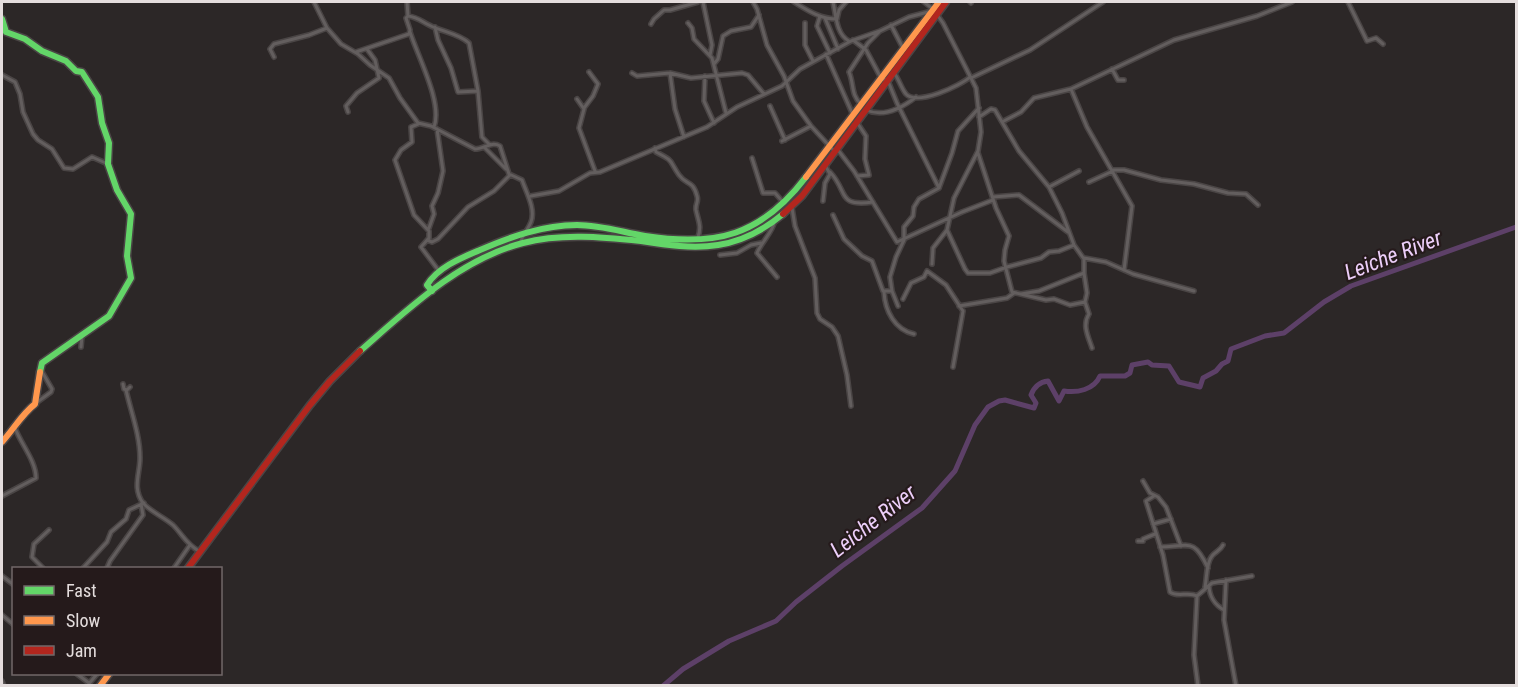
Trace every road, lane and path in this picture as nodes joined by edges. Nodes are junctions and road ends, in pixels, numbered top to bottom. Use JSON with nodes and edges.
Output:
{"nodes":[{"id":1,"x":314,"y":2,"type":"edge"},
{"id":2,"x":407,"y":2,"type":"edge"},
{"id":3,"x":700,"y":2,"type":"edge"},
{"id":4,"x":753,"y":2,"type":"edge"},
{"id":5,"x":796,"y":2,"type":"edge"},
{"id":6,"x":833,"y":2,"type":"edge"},
{"id":7,"x":846,"y":2,"type":"edge"},
{"id":8,"x":924,"y":2,"type":"edge"},
{"id":9,"x":939,"y":2,"type":"edge"},
{"id":10,"x":946,"y":2,"type":"edge"},
{"id":11,"x":1103,"y":2,"type":"edge"},
{"id":12,"x":1292,"y":2,"type":"edge"},
{"id":13,"x":1348,"y":2,"type":"edge"},
{"id":14,"x":934,"y":11,"type":"junction"},
{"id":15,"x":408,"y":15,"type":"junction"},
{"id":16,"x":759,"y":15,"type":"junction"},
{"id":17,"x":822,"y":17,"type":"junction"},
{"id":18,"x":2,"y":19,"type":"edge"},
{"id":19,"x":837,"y":19,"type":"junction"},
{"id":20,"x":805,"y":22,"type":"dead end"},
{"id":21,"x":688,"y":23,"type":"dead end"},
{"id":22,"x":651,"y":24,"type":"dead end"},
{"id":23,"x":891,"y":25,"type":"junction"},
{"id":24,"x":435,"y":27,"type":"junction"},
{"id":25,"x":327,"y":28,"type":"junction"},
{"id":26,"x":880,"y":31,"type":"junction"},
{"id":27,"x":410,"y":32,"type":"junction"},
{"id":28,"x":852,"y":41,"type":"junction"},
{"id":29,"x":1383,"y":44,"type":"dead end"},
{"id":30,"x":864,"y":48,"type":"junction"},
{"id":31,"x":903,"y":48,"type":"junction"},
{"id":32,"x":368,"y":49,"type":"junction"},
{"id":33,"x":837,"y":49,"type":"junction"},
{"id":34,"x":356,"y":52,"type":"junction"},
{"id":35,"x":828,"y":54,"type":"junction"},
{"id":36,"x":710,"y":55,"type":"junction"},
{"id":37,"x":274,"y":57,"type":"dead end"},
{"id":38,"x":813,"y":61,"type":"junction"},
{"id":39,"x":714,"y":64,"type":"junction"},
{"id":40,"x":1112,"y":69,"type":"junction"},
{"id":41,"x":378,"y":70,"type":"junction"},
{"id":42,"x":589,"y":72,"type":"dead end"},
{"id":43,"x":632,"y":73,"type":"dead end"},
{"id":44,"x":670,"y":73,"type":"junction"},
{"id":45,"x":894,"y":73,"type":"junction"},
{"id":46,"x":2,"y":75,"type":"edge"},
{"id":47,"x":717,"y":75,"type":"junction"},
{"id":48,"x":705,"y":76,"type":"junction"},
{"id":49,"x":970,"y":78,"type":"junction"},
{"id":50,"x":884,"y":79,"type":"junction"},
{"id":51,"x":1124,"y":80,"type":"dead end"},
{"id":52,"x":786,"y":83,"type":"junction"},
{"id":53,"x":1071,"y":89,"type":"junction"},
{"id":54,"x":478,"y":91,"type":"junction"},
{"id":55,"x":764,"y":94,"type":"junction"},
{"id":56,"x":916,"y":97,"type":"junction"},
{"id":57,"x":577,"y":99,"type":"dead end"},
{"id":58,"x":770,"y":106,"type":"dead end"},
{"id":59,"x":864,"y":107,"type":"junction"},
{"id":60,"x":584,"y":108,"type":"junction"},
{"id":61,"x":899,"y":108,"type":"junction"},
{"id":62,"x":979,"y":108,"type":"junction"},
{"id":63,"x":348,"y":112,"type":"dead end"},
{"id":64,"x":726,"y":113,"type":"junction"},
{"id":65,"x":853,"y":116,"type":"junction"},
{"id":66,"x":979,"y":117,"type":"junction"},
{"id":67,"x":856,"y":122,"type":"junction"},
{"id":68,"x":1002,"y":122,"type":"junction"},
{"id":69,"x":714,"y":123,"type":"junction"},
{"id":70,"x":420,"y":124,"type":"junction"},
{"id":71,"x":811,"y":126,"type":"junction"},
{"id":72,"x":435,"y":128,"type":"junction"},
{"id":73,"x":684,"y":137,"type":"junction"},
{"id":74,"x":490,"y":144,"type":"junction"},
{"id":75,"x":484,"y":147,"type":"junction"},
{"id":76,"x":828,"y":147,"type":"junction"},
{"id":77,"x":655,"y":148,"type":"junction"},
{"id":78,"x":836,"y":150,"type":"junction"},
{"id":79,"x":978,"y":151,"type":"junction"},
{"id":80,"x":752,"y":158,"type":"dead end"},
{"id":81,"x":108,"y":164,"type":"junction"},
{"id":82,"x":825,"y":165,"type":"junction"},
{"id":83,"x":506,"y":170,"type":"junction"},
{"id":84,"x":595,"y":171,"type":"junction"},
{"id":85,"x":1079,"y":171,"type":"dead end"},
{"id":86,"x":1113,"y":171,"type":"junction"},
{"id":87,"x":830,"y":172,"type":"junction"},
{"id":88,"x":510,"y":175,"type":"junction"},
{"id":89,"x":856,"y":176,"type":"junction"},
{"id":90,"x":1089,"y":182,"type":"dead end"},
{"id":91,"x":939,"y":188,"type":"junction"},
{"id":92,"x":1049,"y":188,"type":"junction"},
{"id":93,"x":530,"y":198,"type":"junction"},
{"id":94,"x":993,"y":199,"type":"junction"},
{"id":95,"x":823,"y":201,"type":"dead end"},
{"id":96,"x":785,"y":202,"type":"junction"},
{"id":97,"x":873,"y":202,"type":"junction"},
{"id":98,"x":1258,"y":205,"type":"dead end"},
{"id":99,"x":792,"y":207,"type":"junction"},
{"id":100,"x":833,"y":215,"type":"dead end"},
{"id":101,"x":950,"y":218,"type":"junction"},
{"id":102,"x":774,"y":222,"type":"junction"},
{"id":103,"x":429,"y":230,"type":"junction"},
{"id":104,"x":947,"y":230,"type":"junction"},
{"id":105,"x":525,"y":232,"type":"junction"},
{"id":106,"x":1070,"y":235,"type":"junction"},
{"id":107,"x":698,"y":237,"type":"junction"},
{"id":108,"x":427,"y":240,"type":"junction"},
{"id":109,"x":904,"y":240,"type":"junction"},
{"id":110,"x":761,"y":243,"type":"junction"},
{"id":111,"x":520,"y":244,"type":"junction"},
{"id":112,"x":1074,"y":244,"type":"junction"},
{"id":113,"x":720,"y":255,"type":"dead end"},
{"id":114,"x":1083,"y":258,"type":"junction"},
{"id":115,"x":932,"y":264,"type":"dead end"},
{"id":116,"x":1007,"y":267,"type":"junction"},
{"id":117,"x":1124,"y":270,"type":"junction"},
{"id":118,"x":439,"y":272,"type":"junction"},
{"id":119,"x":1084,"y":273,"type":"junction"},
{"id":120,"x":777,"y":277,"type":"dead end"},
{"id":121,"x":432,"y":291,"type":"junction"},
{"id":122,"x":892,"y":291,"type":"junction"},
{"id":123,"x":1194,"y":291,"type":"dead end"},
{"id":124,"x":884,"y":292,"type":"junction"},
{"id":125,"x":1014,"y":292,"type":"junction"},
{"id":126,"x":1019,"y":294,"type":"junction"},
{"id":127,"x":903,"y":299,"type":"dead end"},
{"id":128,"x":1085,"y":302,"type":"junction"},
{"id":129,"x":898,"y":306,"type":"dead end"},
{"id":130,"x":959,"y":306,"type":"junction"},
{"id":131,"x":914,"y":334,"type":"dead end"},
{"id":132,"x":82,"y":336,"type":"junction"},
{"id":133,"x":81,"y":347,"type":"dead end"},
{"id":134,"x":1092,"y":348,"type":"dead end"},
{"id":135,"x":953,"y":367,"type":"dead end"},
{"id":136,"x":40,"y":369,"type":"junction"},
{"id":137,"x":126,"y":390,"type":"dead end"},
{"id":138,"x":34,"y":404,"type":"junction"},
{"id":139,"x":851,"y":406,"type":"dead end"},
{"id":140,"x":15,"y":428,"type":"junction"},
{"id":141,"x":2,"y":442,"type":"edge"},
{"id":142,"x":1143,"y":481,"type":"dead end"},
{"id":143,"x":2,"y":496,"type":"edge"},
{"id":144,"x":1154,"y":496,"type":"junction"},
{"id":145,"x":142,"y":504,"type":"junction"},
{"id":146,"x":1171,"y":519,"type":"junction"},
{"id":147,"x":1153,"y":524,"type":"junction"},
{"id":148,"x":49,"y":530,"type":"dead end"},
{"id":149,"x":1155,"y":534,"type":"junction"},
{"id":150,"x":1138,"y":542,"type":"dead end"},
{"id":151,"x":190,"y":545,"type":"junction"},
{"id":152,"x":1223,"y":545,"type":"dead end"},
{"id":153,"x":1180,"y":546,"type":"junction"},
{"id":154,"x":1160,"y":547,"type":"junction"},
{"id":155,"x":200,"y":551,"type":"junction"},
{"id":156,"x":42,"y":567,"type":"edge"},
{"id":157,"x":84,"y":567,"type":"edge"},
{"id":158,"x":107,"y":567,"type":"edge"},
{"id":159,"x":175,"y":567,"type":"edge"},
{"id":160,"x":189,"y":567,"type":"edge"},
{"id":161,"x":1208,"y":568,"type":"junction"},
{"id":162,"x":1252,"y":576,"type":"dead end"},
{"id":163,"x":1226,"y":580,"type":"junction"},
{"id":164,"x":1207,"y":586,"type":"junction"},
{"id":165,"x":1197,"y":596,"type":"junction"},
{"id":166,"x":1224,"y":610,"type":"junction"},
{"id":167,"x":2,"y":681,"type":"edge"},
{"id":168,"x":4,"y":686,"type":"edge"},
{"id":169,"x":1198,"y":686,"type":"edge"},
{"id":170,"x":1236,"y":686,"type":"edge"}],
"edges":[{"from":1,"to":25,"type":"street"},
{"from":2,"to":15,"type":"street"},
{"from":3,"to":22,"type":"street"},
{"from":3,"to":36,"type":"street"},
{"from":4,"to":16,"type":"street"},
{"from":5,"to":17,"type":"street"},
{"from":6,"to":19,"type":"street"},
{"from":7,"to":19,"type":"street"},
{"from":8,"to":14,"type":"street"},
{"from":9,"to":14,"type":"main road"},
{"from":10,"to":14,"type":"main road"},
{"from":11,"to":49,"type":"street"},
{"from":12,"to":40,"type":"street"},
{"from":13,"to":29,"type":"street"},
{"from":14,"to":23,"type":"street"},
{"from":14,"to":31,"type":"main road"},
{"from":14,"to":45,"type":"main road"},
{"from":14,"to":49,"type":"street"},
{"from":15,"to":24,"type":"street"},
{"from":15,"to":27,"type":"street"},
{"from":16,"to":39,"type":"street"},
{"from":16,"to":52,"type":"street"},
{"from":17,"to":19,"type":"street"},
{"from":17,"to":33,"type":"street"},
{"from":17,"to":35,"type":"street"},
{"from":18,"to":81,"type":"main road"},
{"from":19,"to":28,"type":"street"},
{"from":20,"to":38,"type":"street"},
{"from":21,"to":36,"type":"street"},
{"from":23,"to":26,"type":"street"},
{"from":23,"to":31,"type":"street"},
{"from":24,"to":54,"type":"street"},
{"from":24,"to":54,"type":"street"},
{"from":25,"to":34,"type":"street"},
{"from":25,"to":37,"type":"street"},
{"from":26,"to":28,"type":"street"},
{"from":26,"to":30,"type":"street"},
{"from":27,"to":32,"type":"street"},
{"from":27,"to":72,"type":"street"},
{"from":28,"to":30,"type":"street"},
{"from":28,"to":33,"type":"street"},
{"from":30,"to":50,"type":"street"},
{"from":30,"to":59,"type":"street"},
{"from":31,"to":50,"type":"main road"},
{"from":32,"to":34,"type":"street"},
{"from":32,"to":41,"type":"street"},
{"from":33,"to":35,"type":"street"},
{"from":34,"to":41,"type":"street"},
{"from":35,"to":38,"type":"street"},
{"from":35,"to":65,"type":"street"},
{"from":36,"to":39,"type":"street"},
{"from":38,"to":52,"type":"street"},
{"from":39,"to":47,"type":"street"},
{"from":40,"to":51,"type":"street"},
{"from":40,"to":53,"type":"street"},
{"from":41,"to":63,"type":"street"},
{"from":41,"to":70,"type":"street"},
{"from":42,"to":60,"type":"street"},
{"from":43,"to":44,"type":"street"},
{"from":44,"to":48,"type":"street"},
{"from":44,"to":73,"type":"street"},
{"from":45,"to":50,"type":"main road"},
{"from":45,"to":56,"type":"street"},
{"from":46,"to":81,"type":"street"},
{"from":47,"to":48,"type":"street"},
{"from":47,"to":55,"type":"street"},
{"from":47,"to":64,"type":"street"},
{"from":48,"to":69,"type":"street"},
{"from":49,"to":56,"type":"street"},
{"from":49,"to":62,"type":"street"},
{"from":50,"to":59,"type":"main road"},
{"from":50,"to":61,"type":"street"},
{"from":52,"to":55,"type":"street"},
{"from":52,"to":71,"type":"street"},
{"from":53,"to":68,"type":"street"},
{"from":53,"to":86,"type":"street"},
{"from":54,"to":74,"type":"street"},
{"from":55,"to":64,"type":"street"},
{"from":56,"to":61,"type":"street"},
{"from":57,"to":60,"type":"street"},
{"from":58,"to":71,"type":"street"},
{"from":59,"to":61,"type":"street"},
{"from":59,"to":65,"type":"main road"},
{"from":59,"to":67,"type":"main road"},
{"from":60,"to":84,"type":"street"},
{"from":61,"to":91,"type":"street"},
{"from":62,"to":66,"type":"street"},
{"from":62,"to":91,"type":"street"},
{"from":64,"to":69,"type":"street"},
{"from":65,"to":76,"type":"main road"},
{"from":66,"to":68,"type":"street"},
{"from":66,"to":79,"type":"street"},
{"from":67,"to":78,"type":"main road"},
{"from":67,"to":89,"type":"street"},
{"from":68,"to":92,"type":"street"},
{"from":69,"to":73,"type":"street"},
{"from":70,"to":72,"type":"street"},
{"from":70,"to":103,"type":"street"},
{"from":71,"to":76,"type":"street"},
{"from":72,"to":75,"type":"street"},
{"from":72,"to":103,"type":"street"},
{"from":73,"to":77,"type":"street"},
{"from":74,"to":75,"type":"street"},
{"from":74,"to":83,"type":"street"},
{"from":75,"to":83,"type":"street"},
{"from":76,"to":78,"type":"street"},
{"from":76,"to":96,"type":"main road"},
{"from":77,"to":84,"type":"street"},
{"from":77,"to":107,"type":"street"},
{"from":78,"to":82,"type":"main road"},
{"from":78,"to":89,"type":"street"},
{"from":79,"to":94,"type":"street"},
{"from":79,"to":101,"type":"street"},
{"from":80,"to":96,"type":"street"},
{"from":81,"to":132,"type":"main road"},
{"from":82,"to":87,"type":"street"},
{"from":82,"to":99,"type":"main road"},
{"from":83,"to":88,"type":"street"},
{"from":84,"to":93,"type":"street"},
{"from":85,"to":92,"type":"street"},
{"from":86,"to":90,"type":"street"},
{"from":86,"to":98,"type":"street"},
{"from":86,"to":117,"type":"street"},
{"from":87,"to":95,"type":"street"},
{"from":87,"to":97,"type":"street"},
{"from":88,"to":93,"type":"street"},
{"from":88,"to":108,"type":"street"},
{"from":89,"to":97,"type":"street"},
{"from":91,"to":109,"type":"street"},
{"from":92,"to":106,"type":"street"},
{"from":93,"to":105,"type":"street"},
{"from":94,"to":101,"type":"street"},
{"from":94,"to":106,"type":"street"},
{"from":94,"to":116,"type":"street"},
{"from":96,"to":107,"type":"main road"},
{"from":97,"to":109,"type":"street"},
{"from":99,"to":102,"type":"main road"},
{"from":99,"to":139,"type":"street"},
{"from":100,"to":124,"type":"street"},
{"from":101,"to":104,"type":"street"},
{"from":101,"to":109,"type":"street"},
{"from":102,"to":110,"type":"street"},
{"from":102,"to":111,"type":"main road"},
{"from":103,"to":108,"type":"street"},
{"from":104,"to":115,"type":"street"},
{"from":104,"to":116,"type":"street"},
{"from":105,"to":107,"type":"main road"},
{"from":105,"to":111,"type":"street"},
{"from":105,"to":118,"type":"main road"},
{"from":106,"to":112,"type":"street"},
{"from":108,"to":118,"type":"street"},
{"from":109,"to":122,"type":"street"},
{"from":110,"to":113,"type":"street"},
{"from":110,"to":120,"type":"street"},
{"from":111,"to":121,"type":"main road"},
{"from":112,"to":114,"type":"street"},
{"from":112,"to":116,"type":"street"},
{"from":114,"to":117,"type":"street"},
{"from":114,"to":119,"type":"street"},
{"from":116,"to":125,"type":"street"},
{"from":117,"to":123,"type":"street"},
{"from":118,"to":121,"type":"main road"},
{"from":119,"to":126,"type":"street"},
{"from":119,"to":128,"type":"street"},
{"from":121,"to":155,"type":"main road"},
{"from":122,"to":124,"type":"street"},
{"from":122,"to":129,"type":"street"},
{"from":124,"to":131,"type":"street"},
{"from":125,"to":126,"type":"street"},
{"from":125,"to":130,"type":"street"},
{"from":126,"to":128,"type":"street"},
{"from":127,"to":130,"type":"street"},
{"from":128,"to":134,"type":"street"},
{"from":130,"to":135,"type":"street"},
{"from":132,"to":133,"type":"street"},
{"from":132,"to":136,"type":"main road"},
{"from":136,"to":138,"type":"main road"},
{"from":136,"to":138,"type":"street"},
{"from":137,"to":145,"type":"street"},
{"from":138,"to":140,"type":"main road"},
{"from":140,"to":141,"type":"main road"},
{"from":140,"to":143,"type":"street"},
{"from":142,"to":144,"type":"street"},
{"from":144,"to":146,"type":"street"},
{"from":144,"to":147,"type":"street"},
{"from":145,"to":151,"type":"street"},
{"from":145,"to":157,"type":"street"},
{"from":145,"to":158,"type":"street"},
{"from":146,"to":147,"type":"street"},
{"from":146,"to":153,"type":"street"},
{"from":147,"to":149,"type":"street"},
{"from":148,"to":156,"type":"street"},
{"from":149,"to":150,"type":"street"},
{"from":149,"to":154,"type":"street"},
{"from":151,"to":155,"type":"street"},
{"from":151,"to":159,"type":"street"},
{"from":152,"to":161,"type":"street"},
{"from":153,"to":154,"type":"street"},
{"from":153,"to":161,"type":"street"},
{"from":154,"to":165,"type":"street"},
{"from":155,"to":160,"type":"main road"},
{"from":161,"to":164,"type":"street"},
{"from":162,"to":163,"type":"street"},
{"from":163,"to":164,"type":"street"},
{"from":163,"to":166,"type":"street"},
{"from":164,"to":165,"type":"street"},
{"from":164,"to":166,"type":"street"},
{"from":165,"to":169,"type":"street"},
{"from":166,"to":170,"type":"street"},
{"from":167,"to":168,"type":"street"}]}
